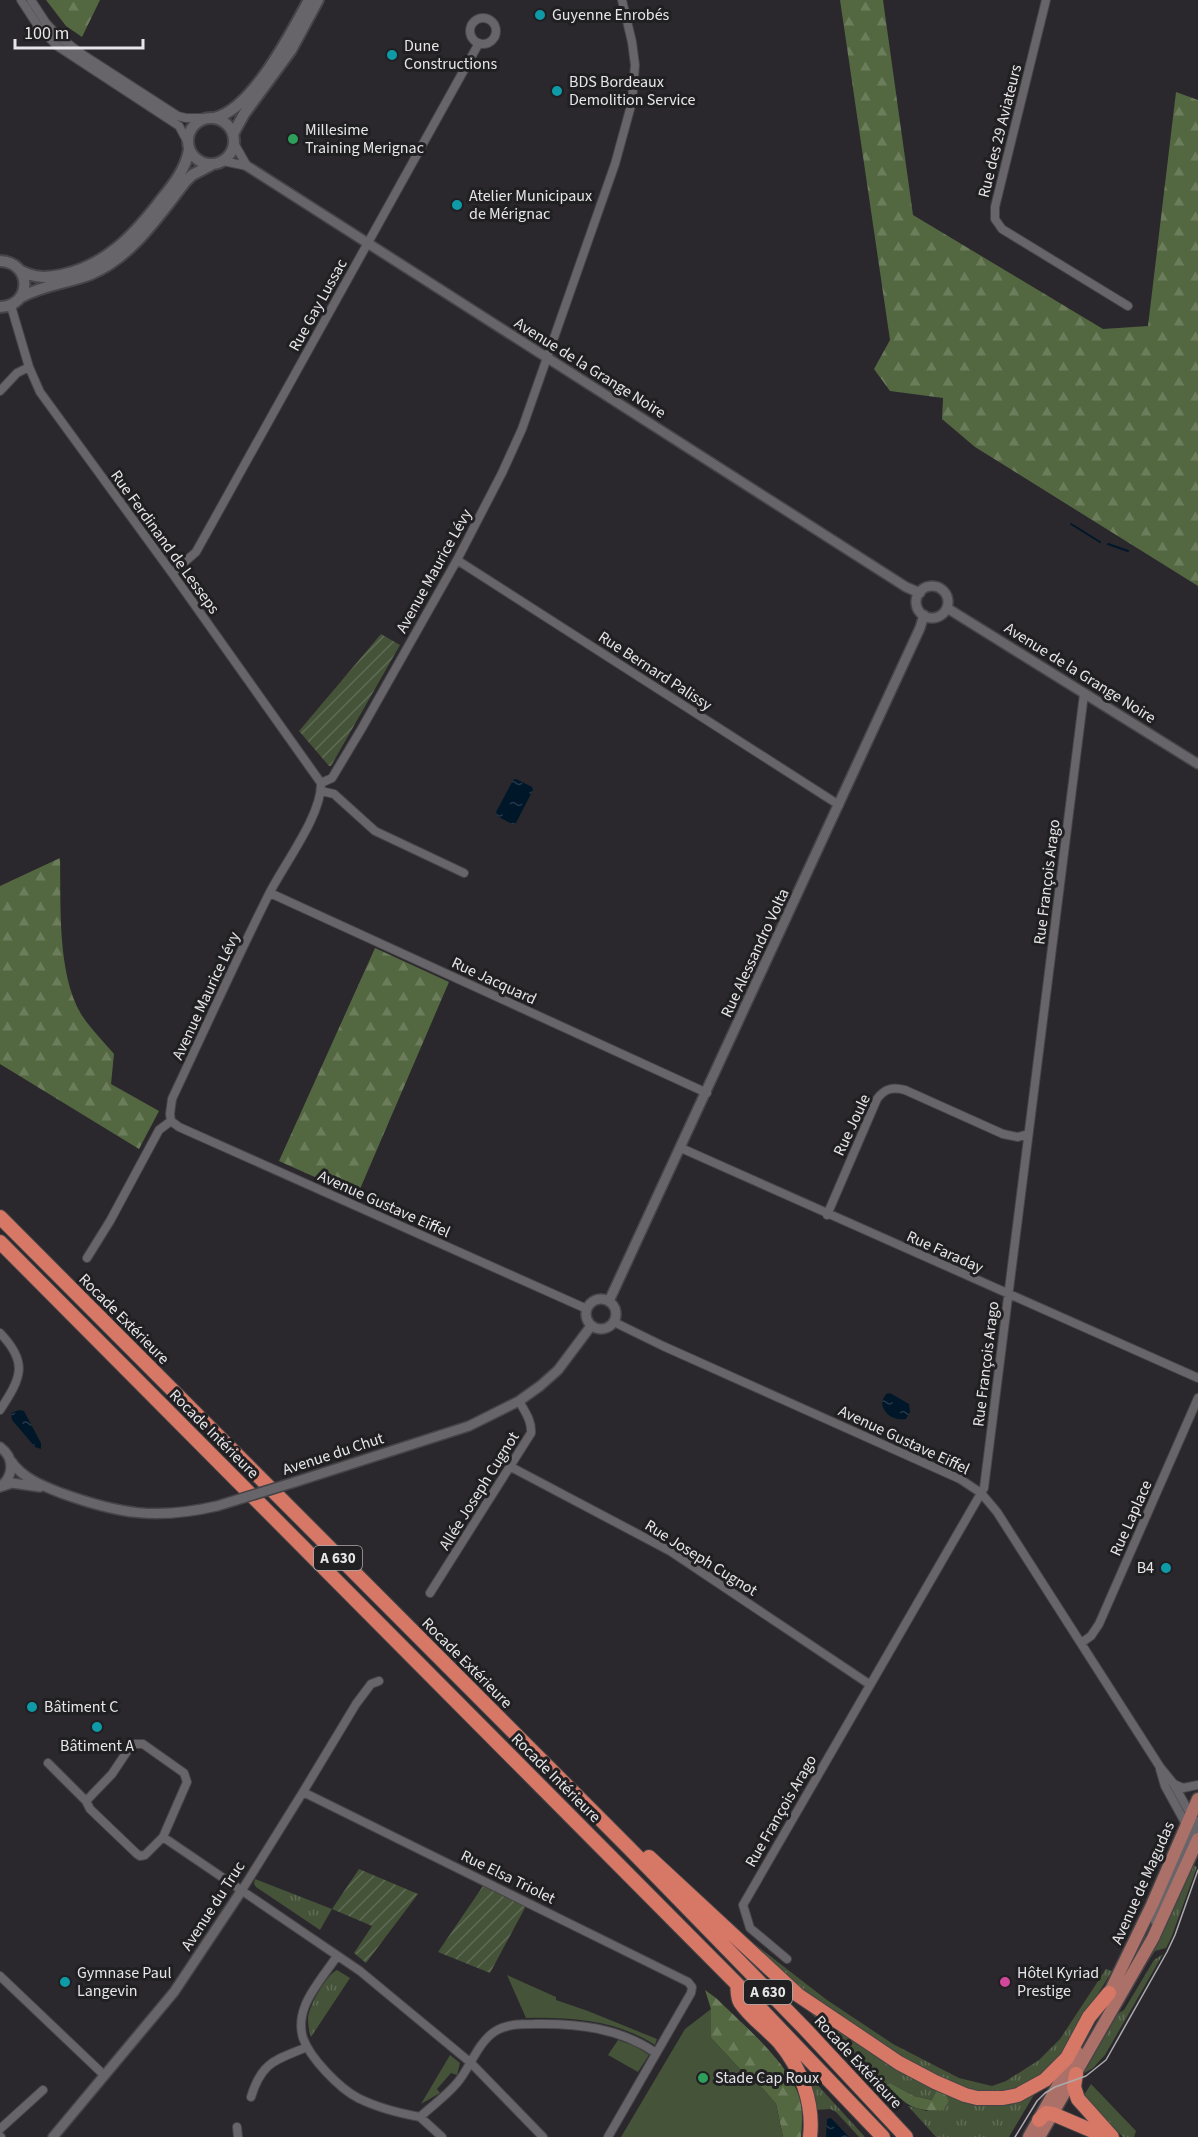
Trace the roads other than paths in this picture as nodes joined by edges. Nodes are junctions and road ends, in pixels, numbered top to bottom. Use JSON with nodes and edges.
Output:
{"nodes":[{"id":1,"x":21,"y":0,"type":"edge"},
{"id":2,"x":31,"y":0,"type":"edge"},
{"id":3,"x":309,"y":0,"type":"edge"},
{"id":4,"x":318,"y":0,"type":"edge"},
{"id":5,"x":622,"y":0,"type":"edge"},
{"id":6,"x":1046,"y":0,"type":"edge"},
{"id":7,"x":478,"y":43,"type":"dead end"},
{"id":8,"x":210,"y":118,"type":"junction"},
{"id":9,"x":234,"y":139,"type":"junction"},
{"id":10,"x":188,"y":146,"type":"junction"},
{"id":11,"x":224,"y":161,"type":"junction"},
{"id":12,"x":211,"y":165,"type":"junction"},
{"id":13,"x":247,"y":166,"type":"junction"},
{"id":14,"x":367,"y":243,"type":"junction"},
{"id":15,"x":0,"y":253,"type":"edge"},
{"id":16,"x":5,"y":262,"type":"edge"},
{"id":17,"x":21,"y":271,"type":"junction"},
{"id":18,"x":21,"y":297,"type":"junction"},
{"id":19,"x":1128,"y":306,"type":"dead end"},
{"id":20,"x":5,"y":307,"type":"edge"},
{"id":21,"x":547,"y":358,"type":"junction"},
{"id":22,"x":29,"y":366,"type":"junction"},
{"id":23,"x":0,"y":391,"type":"edge"},
{"id":24,"x":457,"y":560,"type":"junction"},
{"id":25,"x":172,"y":573,"type":"junction"},
{"id":26,"x":920,"y":593,"type":"junction"},
{"id":27,"x":947,"y":608,"type":"junction"},
{"id":28,"x":924,"y":615,"type":"junction"},
{"id":29,"x":1084,"y":694,"type":"junction"},
{"id":30,"x":1198,"y":764,"type":"edge"},
{"id":31,"x":321,"y":787,"type":"junction"},
{"id":32,"x":839,"y":805,"type":"junction"},
{"id":33,"x":464,"y":873,"type":"dead end"},
{"id":34,"x":270,"y":893,"type":"junction"},
{"id":35,"x":706,"y":1093,"type":"junction"},
{"id":36,"x":171,"y":1121,"type":"junction"},
{"id":37,"x":1028,"y":1134,"type":"junction"},
{"id":38,"x":681,"y":1148,"type":"junction"},
{"id":39,"x":827,"y":1215,"type":"junction"},
{"id":40,"x":0,"y":1217,"type":"edge"},
{"id":41,"x":0,"y":1242,"type":"edge"},
{"id":42,"x":87,"y":1258,"type":"dead end"},
{"id":43,"x":1008,"y":1294,"type":"junction"},
{"id":44,"x":609,"y":1301,"type":"junction"},
{"id":45,"x":587,"y":1309,"type":"junction"},
{"id":46,"x":614,"y":1322,"type":"junction"},
{"id":47,"x":591,"y":1326,"type":"junction"},
{"id":48,"x":0,"y":1333,"type":"edge"},
{"id":49,"x":1198,"y":1378,"type":"edge"},
{"id":50,"x":1198,"y":1398,"type":"edge"},
{"id":51,"x":519,"y":1401,"type":"junction"},
{"id":52,"x":0,"y":1410,"type":"edge"},
{"id":53,"x":0,"y":1447,"type":"edge"},
{"id":54,"x":11,"y":1461,"type":"junction"},
{"id":55,"x":511,"y":1467,"type":"junction"},
{"id":56,"x":1,"y":1487,"type":"edge"},
{"id":57,"x":48,"y":1488,"type":"junction"},
{"id":58,"x":981,"y":1493,"type":"junction"},
{"id":59,"x":430,"y":1593,"type":"dead end"},
{"id":60,"x":1081,"y":1642,"type":"junction"},
{"id":61,"x":379,"y":1681,"type":"dead end"},
{"id":62,"x":869,"y":1684,"type":"junction"},
{"id":63,"x":48,"y":1763,"type":"dead end"},
{"id":64,"x":1160,"y":1767,"type":"junction"},
{"id":65,"x":1173,"y":1783,"type":"junction"},
{"id":66,"x":1198,"y":1785,"type":"edge"},
{"id":67,"x":303,"y":1792,"type":"junction"},
{"id":68,"x":1198,"y":1799,"type":"edge"},
{"id":69,"x":86,"y":1801,"type":"junction"},
{"id":70,"x":1194,"y":1833,"type":"edge"},
{"id":71,"x":163,"y":1837,"type":"junction"},
{"id":72,"x":629,"y":1848,"type":"junction"},
{"id":73,"x":242,"y":1890,"type":"junction"},
{"id":74,"x":337,"y":1956,"type":"junction"},
{"id":75,"x":787,"y":1959,"type":"dead end"},
{"id":76,"x":0,"y":1976,"type":"edge"},
{"id":77,"x":737,"y":1984,"type":"junction"},
{"id":78,"x":1109,"y":1993,"type":"junction"},
{"id":79,"x":307,"y":2046,"type":"junction"},
{"id":80,"x":656,"y":2053,"type":"junction"},
{"id":81,"x":471,"y":2063,"type":"junction"},
{"id":82,"x":1076,"y":2074,"type":"junction"},
{"id":83,"x":104,"y":2075,"type":"junction"},
{"id":84,"x":43,"y":2090,"type":"dead end"},
{"id":85,"x":251,"y":2097,"type":"dead end"},
{"id":86,"x":1053,"y":2114,"type":"junction"},
{"id":87,"x":420,"y":2117,"type":"junction"},
{"id":88,"x":1039,"y":2120,"type":"junction"},
{"id":89,"x":237,"y":2127,"type":"dead end"},
{"id":90,"x":0,"y":2129,"type":"edge"},
{"id":91,"x":53,"y":2137,"type":"edge"},
{"id":92,"x":238,"y":2137,"type":"edge"},
{"id":93,"x":442,"y":2137,"type":"edge"},
{"id":94,"x":543,"y":2137,"type":"edge"},
{"id":95,"x":608,"y":2137,"type":"edge"},
{"id":96,"x":810,"y":2137,"type":"edge"},
{"id":97,"x":883,"y":2137,"type":"edge"},
{"id":98,"x":906,"y":2137,"type":"edge"},
{"id":99,"x":1029,"y":2137,"type":"edge"},
{"id":100,"x":1039,"y":2137,"type":"edge"},
{"id":101,"x":1107,"y":2137,"type":"edge"},
{"id":102,"x":1112,"y":2137,"type":"edge"}],
"edges":[{"from":1,"to":10,"type":"street"},
{"from":2,"to":8,"type":"street"},
{"from":3,"to":8,"type":"main road"},
{"from":4,"to":9,"type":"main road"},
{"from":5,"to":21,"type":"street","name":"Avenue Maurice Lévy"},
{"from":6,"to":19,"type":"street","name":"Rue des 29 Aviateurs"},
{"from":7,"to":14,"type":"street","name":"Rue Gay Lussac"},
{"from":8,"to":9,"type":"main road"},
{"from":8,"to":10,"type":"main road"},
{"from":9,"to":11,"type":"main road"},
{"from":9,"to":13,"type":"street","name":"Avenue de la Grange Noire"},
{"from":10,"to":12,"type":"main road"},
{"from":10,"to":17,"type":"main road"},
{"from":11,"to":12,"type":"main road"},
{"from":11,"to":13,"type":"street","name":"Avenue de la Grange Noire"},
{"from":12,"to":18,"type":"main road"},
{"from":13,"to":14,"type":"street","name":"Avenue de la Grange Noire"},
{"from":14,"to":21,"type":"street","name":"Avenue de la Grange Noire"},
{"from":14,"to":25,"type":"street","name":"Rue Gay Lussac"},
{"from":15,"to":16,"type":"street"},
{"from":16,"to":17,"type":"main road"},
{"from":17,"to":18,"type":"main road"},
{"from":18,"to":20,"type":"main road"},
{"from":20,"to":22,"type":"street","name":"Rue Ferdinand de Lesseps"},
{"from":21,"to":24,"type":"street","name":"Avenue Maurice Lévy"},
{"from":21,"to":26,"type":"street","name":"Avenue de la Grange Noire"},
{"from":22,"to":23,"type":"street"},
{"from":22,"to":25,"type":"street","name":"Rue Ferdinand de Lesseps"},
{"from":24,"to":31,"type":"street","name":"Avenue Maurice Lévy"},
{"from":24,"to":32,"type":"street","name":"Rue Bernard Palissy"},
{"from":25,"to":31,"type":"street","name":"Rue Ferdinand de Lesseps"},
{"from":26,"to":27,"type":"street"},
{"from":26,"to":28,"type":"street"},
{"from":27,"to":28,"type":"street"},
{"from":27,"to":29,"type":"street","name":"Avenue de la Grange Noire"},
{"from":28,"to":32,"type":"street","name":"Rue Alessandro Volta"},
{"from":29,"to":30,"type":"street","name":"Avenue de la Grange Noire"},
{"from":29,"to":37,"type":"street","name":"Rue François Arago"},
{"from":31,"to":33,"type":"street"},
{"from":31,"to":34,"type":"street","name":"Avenue Maurice Lévy"},
{"from":32,"to":35,"type":"street","name":"Rue Alessandro Volta"},
{"from":34,"to":35,"type":"street","name":"Rue Jacquard"},
{"from":34,"to":36,"type":"street","name":"Avenue Maurice Lévy"},
{"from":35,"to":38,"type":"street","name":"Rue Alessandro Volta"},
{"from":36,"to":42,"type":"street"},
{"from":36,"to":45,"type":"street","name":"Avenue Gustave Eiffel"},
{"from":37,"to":39,"type":"street","name":"Rue Joule"},
{"from":37,"to":43,"type":"street","name":"Rue François Arago"},
{"from":38,"to":39,"type":"street","name":"Rue Faraday"},
{"from":38,"to":44,"type":"street","name":"Rue Alessandro Volta"},
{"from":39,"to":43,"type":"street","name":"Rue Faraday"},
{"from":40,"to":72,"type":"highway","name":"Rocade Extérieure","number":"A 630"},
{"from":41,"to":77,"type":"highway","name":"Rocade Intérieure","number":"A 630"},
{"from":43,"to":49,"type":"street","name":"Rue Faraday"},
{"from":43,"to":58,"type":"street","name":"Rue François Arago"},
{"from":44,"to":45,"type":"street"},
{"from":44,"to":46,"type":"street"},
{"from":45,"to":47,"type":"street"},
{"from":46,"to":47,"type":"street"},
{"from":46,"to":58,"type":"street","name":"Avenue Gustave Eiffel"},
{"from":47,"to":51,"type":"street","name":"Avenue du Chut"},
{"from":48,"to":52,"type":"street"},
{"from":50,"to":60,"type":"street","name":"Rue Laplace"},
{"from":51,"to":55,"type":"street","name":"Allée Joseph Cugnot"},
{"from":51,"to":57,"type":"street","name":"Avenue du Chut","bridge":true},
{"from":53,"to":54,"type":"street","name":"Avenue du Chut"},
{"from":54,"to":56,"type":"street"},
{"from":54,"to":57,"type":"street","name":"Avenue du Chut"},
{"from":55,"to":59,"type":"street","name":"Allée Joseph Cugnot"},
{"from":55,"to":62,"type":"street","name":"Rue Joseph Cugnot"},
{"from":56,"to":57,"type":"street","name":"Avenue du Chut"},
{"from":58,"to":60,"type":"street","name":"Avenue Gustave Eiffel"},
{"from":58,"to":62,"type":"street","name":"Rue François Arago"},
{"from":60,"to":64,"type":"street","name":"Avenue Gustave Eiffel"},
{"from":61,"to":67,"type":"street","name":"Avenue du Truc"},
{"from":62,"to":75,"type":"street","name":"Rue François Arago"},
{"from":63,"to":69,"type":"street"},
{"from":64,"to":65,"type":"street","name":"Avenue Gustave Eiffel"},
{"from":64,"to":70,"type":"street","name":"Avenue Gustave Eiffel"},
{"from":65,"to":66,"type":"street"},
{"from":65,"to":70,"type":"street","name":"Avenue Gustave Eiffel"},
{"from":67,"to":73,"type":"street","name":"Avenue du Truc"},
{"from":67,"to":80,"type":"street","name":"Rue Elsa Triolet"},
{"from":68,"to":70,"type":"main road","name":"Avenue de Magudas"},
{"from":69,"to":71,"type":"street"},
{"from":69,"to":71,"type":"street"},
{"from":70,"to":78,"type":"main road","name":"Avenue de Magudas"},
{"from":70,"to":82,"type":"main road","name":"Avenue de Magudas"},
{"from":71,"to":73,"type":"street"},
{"from":72,"to":78,"type":"highway"},
{"from":72,"to":98,"type":"highway","name":"Rocade Extérieure","number":"A 630"},
{"from":73,"to":74,"type":"street"},
{"from":73,"to":83,"type":"street","name":"Avenue du Truc"},
{"from":74,"to":79,"type":"street"},
{"from":74,"to":81,"type":"street"},
{"from":76,"to":83,"type":"street"},
{"from":77,"to":96,"type":"highway"},
{"from":77,"to":97,"type":"highway","name":"Rocade Intérieure","number":"A 630"},
{"from":78,"to":88,"type":"main road","name":"Avenue de Magudas"},
{"from":79,"to":85,"type":"street"},
{"from":79,"to":87,"type":"street"},
{"from":80,"to":81,"type":"street"},
{"from":80,"to":95,"type":"street"},
{"from":81,"to":87,"type":"street"},
{"from":81,"to":94,"type":"street"},
{"from":82,"to":86,"type":"main road","name":"Avenue de Magudas"},
{"from":82,"to":102,"type":"highway"},
{"from":83,"to":91,"type":"street","name":"Avenue du Truc"},
{"from":84,"to":90,"type":"street"},
{"from":86,"to":88,"type":"highway"},
{"from":86,"to":100,"type":"main road","name":"Avenue de Magudas"},
{"from":86,"to":101,"type":"highway"},
{"from":87,"to":93,"type":"street"},
{"from":88,"to":99,"type":"main road","name":"Avenue de Magudas"},
{"from":89,"to":92,"type":"street"}]}
